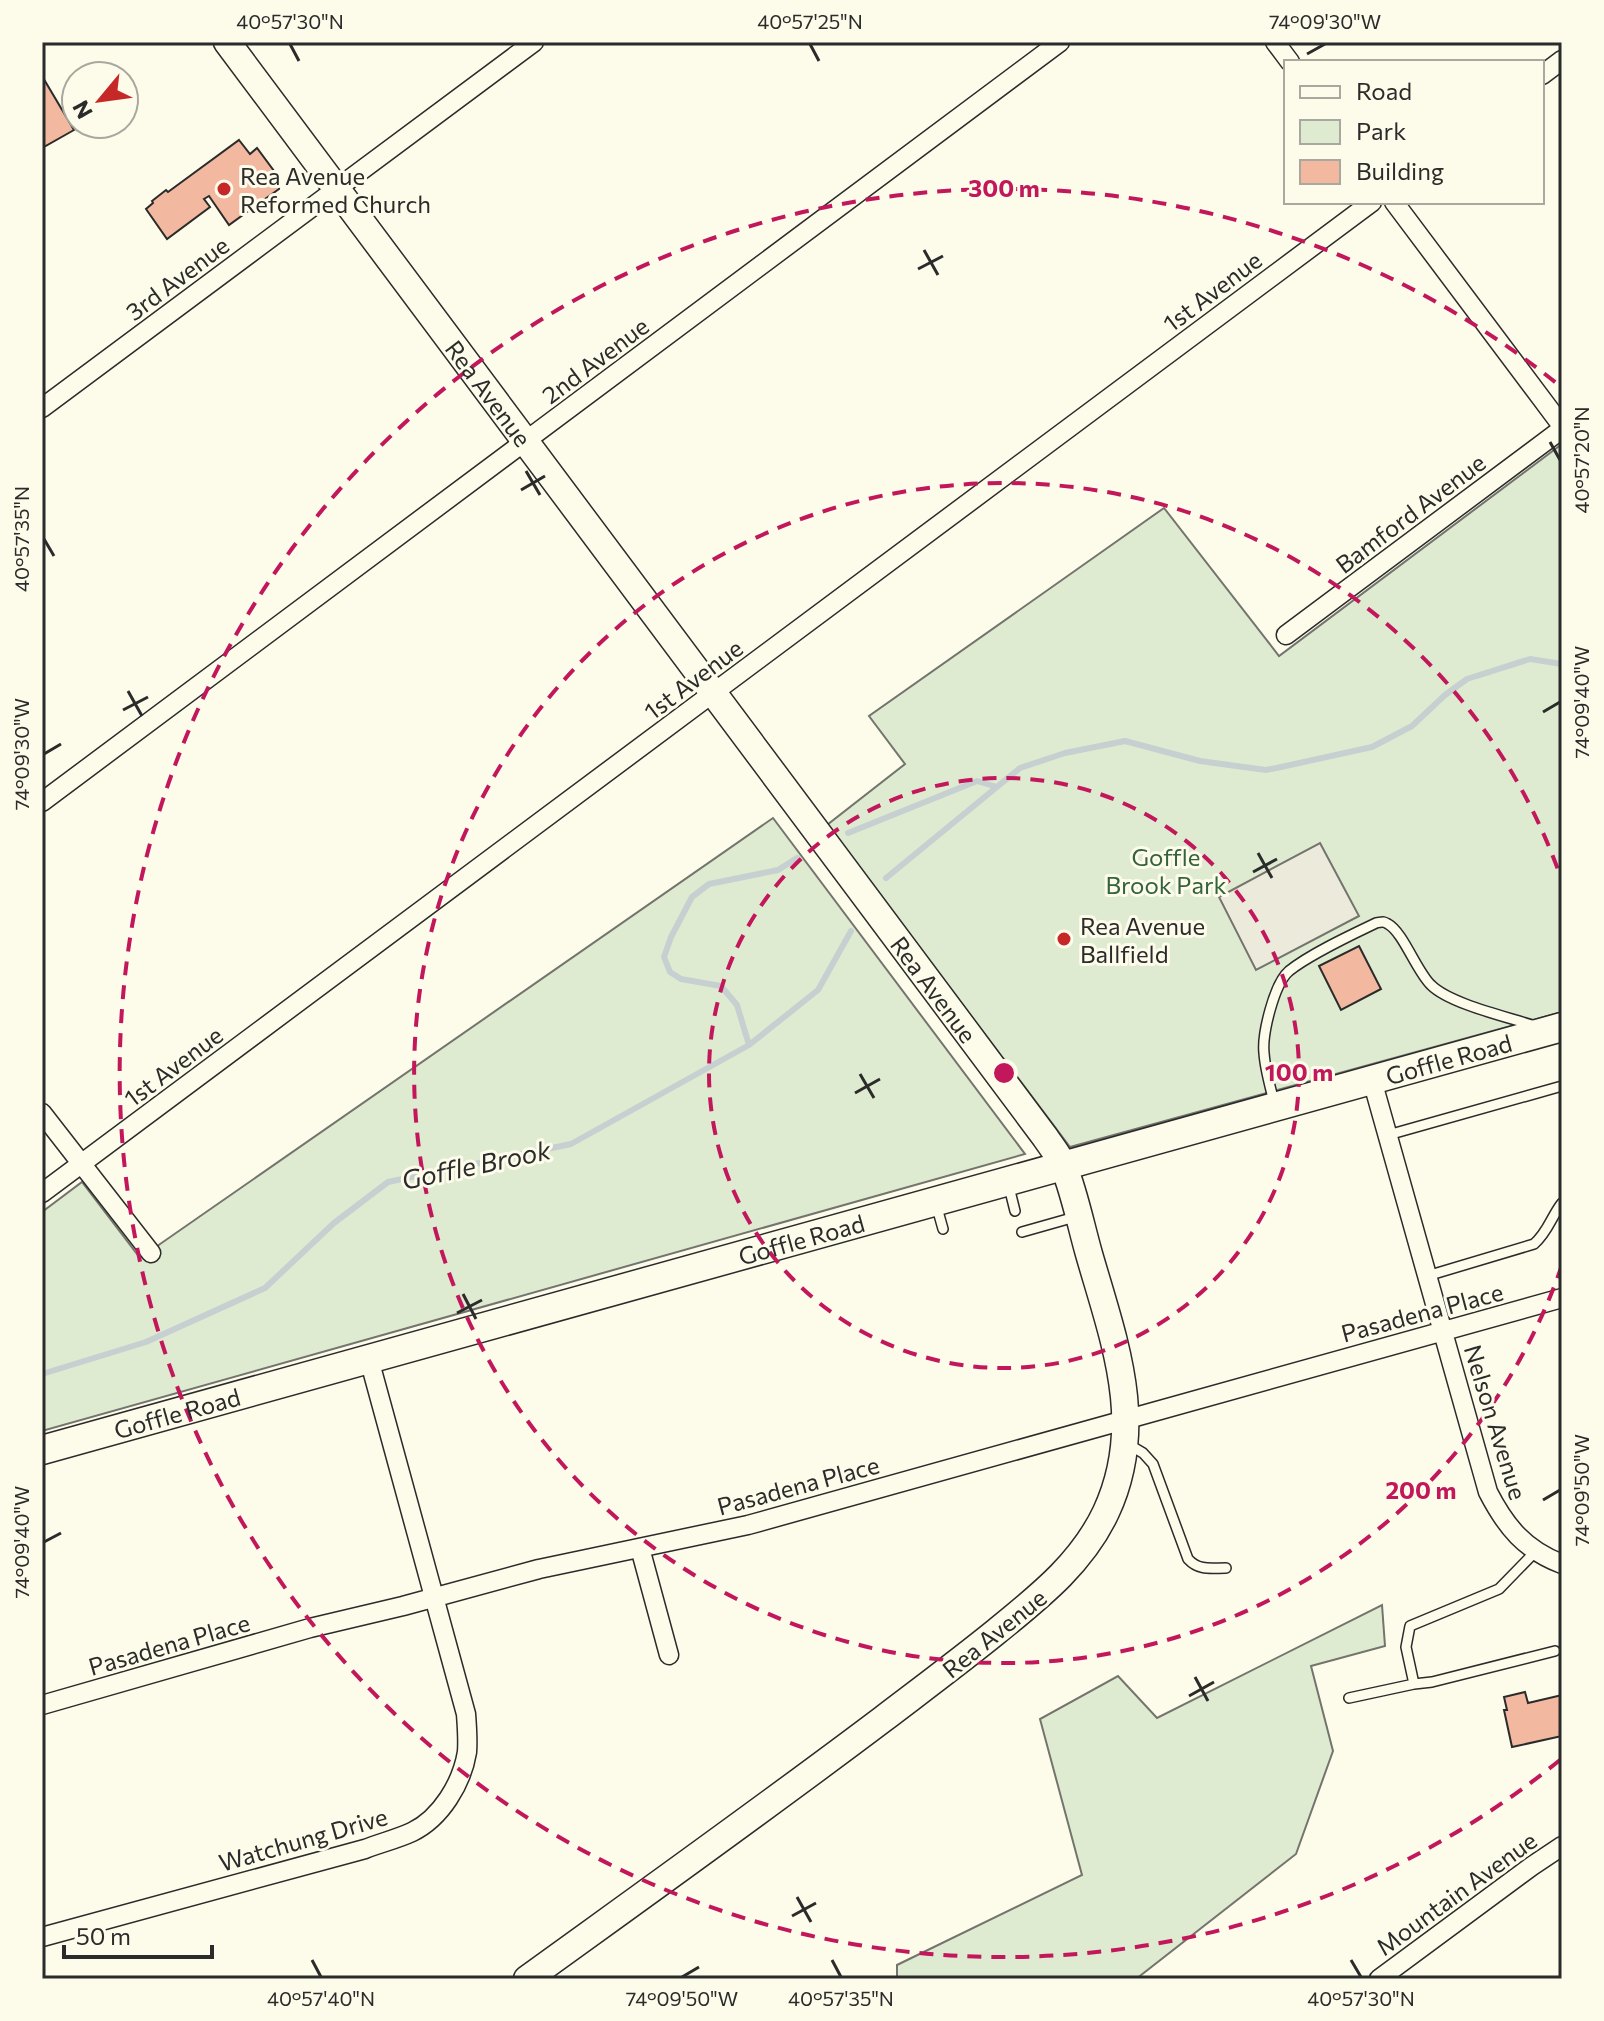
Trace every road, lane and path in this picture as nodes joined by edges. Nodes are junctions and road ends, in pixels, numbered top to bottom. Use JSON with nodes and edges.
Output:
{"nodes":[{"id":1,"x":227,"y":42,"type":"edge"},
{"id":2,"x":534,"y":42,"type":"edge"},
{"id":3,"x":1060,"y":42,"type":"edge"},
{"id":4,"x":1275,"y":42,"type":"edge"},
{"id":5,"x":1288,"y":60,"type":"edge"},
{"id":6,"x":1562,"y":60,"type":"edge"},
{"id":7,"x":1544,"y":74,"type":"edge"},
{"id":8,"x":337,"y":189,"type":"junction"},
{"id":9,"x":1369,"y":204,"type":"edge"},
{"id":10,"x":1395,"y":204,"type":"edge"},
{"id":11,"x":42,"y":408,"type":"edge"},
{"id":12,"x":1562,"y":428,"type":"edge"},
{"id":13,"x":525,"y":441,"type":"junction"},
{"id":14,"x":1286,"y":635,"type":"dead end"},
{"id":15,"x":714,"y":693,"type":"junction"},
{"id":16,"x":42,"y":802,"type":"edge"},
{"id":17,"x":1556,"y":1029,"type":"edge"},
{"id":18,"x":1372,"y":1080,"type":"junction"},
{"id":19,"x":1562,"y":1086,"type":"edge"},
{"id":20,"x":1275,"y":1107,"type":"junction"},
{"id":21,"x":42,"y":1113,"type":"edge"},
{"id":22,"x":1388,"y":1135,"type":"junction"},
{"id":23,"x":81,"y":1164,"type":"junction"},
{"id":24,"x":1063,"y":1165,"type":"junction"},
{"id":25,"x":1007,"y":1181,"type":"junction"},
{"id":26,"x":42,"y":1193,"type":"edge"},
{"id":27,"x":935,"y":1201,"type":"junction"},
{"id":28,"x":1562,"y":1203,"type":"edge"},
{"id":29,"x":1015,"y":1211,"type":"dead end"},
{"id":30,"x":1078,"y":1216,"type":"junction"},
{"id":31,"x":943,"y":1229,"type":"dead end"},
{"id":32,"x":1022,"y":1232,"type":"dead end"},
{"id":33,"x":151,"y":1253,"type":"dead end"},
{"id":34,"x":1427,"y":1276,"type":"junction"},
{"id":35,"x":1562,"y":1298,"type":"edge"},
{"id":36,"x":1443,"y":1331,"type":"junction"},
{"id":37,"x":369,"y":1359,"type":"junction"},
{"id":38,"x":1125,"y":1432,"type":"junction"},
{"id":39,"x":42,"y":1450,"type":"edge"},
{"id":40,"x":640,"y":1548,"type":"junction"},
{"id":41,"x":1536,"y":1551,"type":"junction"},
{"id":42,"x":1562,"y":1564,"type":"edge"},
{"id":43,"x":1226,"y":1568,"type":"dead end"},
{"id":44,"x":435,"y":1598,"type":"junction"},
{"id":45,"x":1555,"y":1651,"type":"dead end"},
{"id":46,"x":669,"y":1655,"type":"dead end"},
{"id":47,"x":1414,"y":1684,"type":"junction"},
{"id":48,"x":1349,"y":1698,"type":"dead end"},
{"id":49,"x":42,"y":1705,"type":"edge"},
{"id":50,"x":1562,"y":1846,"type":"edge"},
{"id":51,"x":42,"y":1937,"type":"edge"},
{"id":52,"x":527,"y":1979,"type":"edge"},
{"id":53,"x":1379,"y":1979,"type":"edge"}],
"edges":[{"from":1,"to":8,"type":"street","name":"Rea Avenue"},
{"from":2,"to":8,"type":"street","name":"3rd Avenue"},
{"from":3,"to":13,"type":"street","name":"2nd Avenue"},
{"from":4,"to":5,"type":"street"},
{"from":6,"to":7,"type":"street"},
{"from":8,"to":11,"type":"street","name":"3rd Avenue"},
{"from":8,"to":13,"type":"street","name":"Rea Avenue"},
{"from":9,"to":15,"type":"street","name":"1st Avenue"},
{"from":10,"to":12,"type":"street"},
{"from":12,"to":14,"type":"street","name":"Bamford Avenue"},
{"from":13,"to":15,"type":"street","name":"Rea Avenue"},
{"from":13,"to":16,"type":"street","name":"2nd Avenue"},
{"from":15,"to":23,"type":"street","name":"1st Avenue"},
{"from":15,"to":24,"type":"street","name":"Rea Avenue"},
{"from":17,"to":18,"type":"main road","name":"Goffle Road"},
{"from":17,"to":20,"type":"lane"},
{"from":18,"to":20,"type":"main road","name":"Goffle Road"},
{"from":18,"to":22,"type":"street","name":"Nelson Avenue"},
{"from":19,"to":22,"type":"lane"},
{"from":20,"to":24,"type":"main road","name":"Goffle Road"},
{"from":21,"to":23,"type":"street"},
{"from":22,"to":34,"type":"street","name":"Nelson Avenue"},
{"from":23,"to":26,"type":"street","name":"1st Avenue"},
{"from":23,"to":33,"type":"street"},
{"from":24,"to":25,"type":"main road","name":"Goffle Road"},
{"from":24,"to":30,"type":"street","name":"Rea Avenue"},
{"from":25,"to":27,"type":"main road","name":"Goffle Road"},
{"from":25,"to":29,"type":"lane"},
{"from":27,"to":31,"type":"lane"},
{"from":27,"to":37,"type":"main road","name":"Goffle Road"},
{"from":28,"to":34,"type":"lane"},
{"from":30,"to":32,"type":"lane"},
{"from":30,"to":38,"type":"street","name":"Rea Avenue"},
{"from":34,"to":36,"type":"street","name":"Nelson Avenue"},
{"from":35,"to":36,"type":"street","name":"Pasadena Place"},
{"from":36,"to":38,"type":"street","name":"Pasadena Place"},
{"from":36,"to":41,"type":"street","name":"Nelson Avenue"},
{"from":37,"to":39,"type":"main road","name":"Goffle Road"},
{"from":37,"to":44,"type":"street","name":"Watchung Drive"},
{"from":38,"to":40,"type":"street","name":"Pasadena Place"},
{"from":38,"to":43,"type":"lane"},
{"from":38,"to":52,"type":"street","name":"Rea Avenue"},
{"from":40,"to":44,"type":"street","name":"Pasadena Place"},
{"from":40,"to":46,"type":"street"},
{"from":41,"to":42,"type":"street","name":"Nelson Avenue"},
{"from":41,"to":47,"type":"lane"},
{"from":44,"to":49,"type":"street","name":"Pasadena Place"},
{"from":44,"to":51,"type":"street","name":"Watchung Drive"},
{"from":45,"to":47,"type":"lane"},
{"from":47,"to":48,"type":"lane"},
{"from":50,"to":53,"type":"street","name":"Mountain Avenue"}]}
